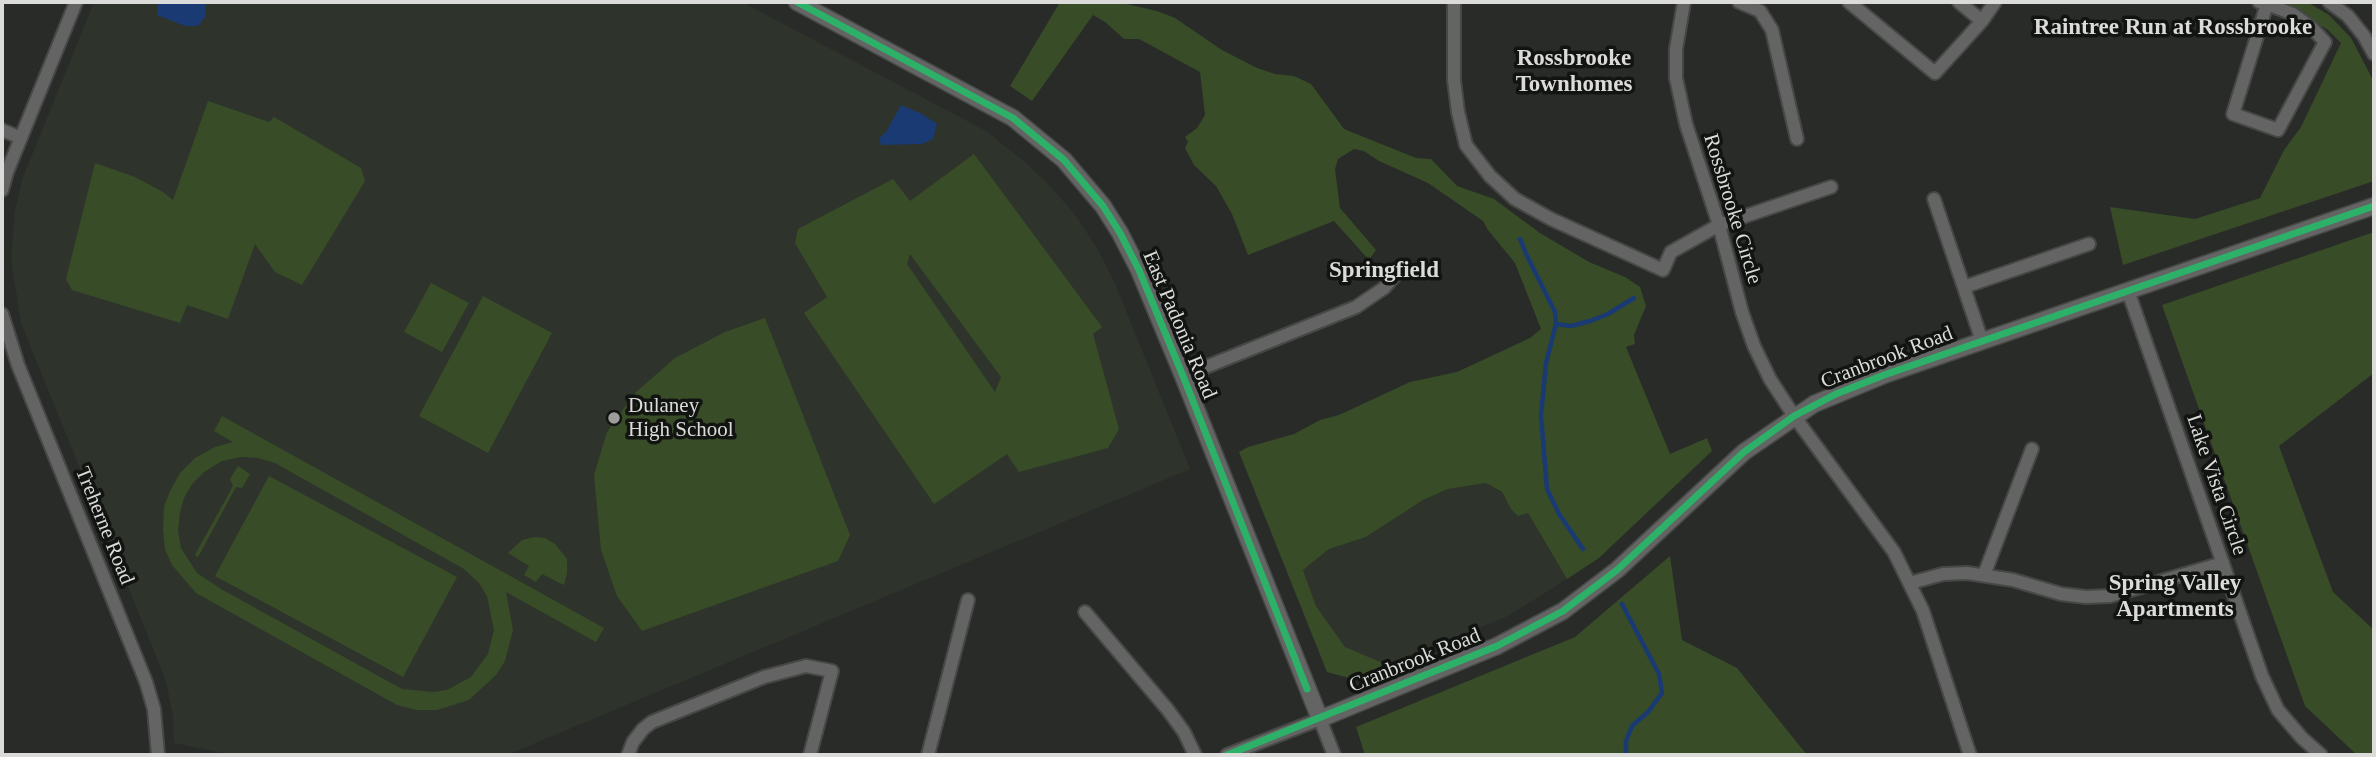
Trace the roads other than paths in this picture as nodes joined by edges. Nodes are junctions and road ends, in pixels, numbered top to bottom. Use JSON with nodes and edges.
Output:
{"nodes":[{"id":1,"x":76,"y":2,"type":"edge"},
{"id":2,"x":797,"y":2,"type":"edge"},
{"id":3,"x":1454,"y":2,"type":"edge"},
{"id":4,"x":1684,"y":2,"type":"edge"},
{"id":5,"x":1739,"y":2,"type":"edge"},
{"id":6,"x":1849,"y":2,"type":"edge"},
{"id":7,"x":1959,"y":2,"type":"edge"},
{"id":8,"x":1995,"y":2,"type":"edge"},
{"id":9,"x":2329,"y":2,"type":"edge"},
{"id":10,"x":2263,"y":3,"type":"edge"},
{"id":11,"x":1982,"y":21,"type":"junction"},
{"id":12,"x":2374,"y":54,"type":"edge"},
{"id":13,"x":2,"y":130,"type":"edge"},
{"id":14,"x":21,"y":138,"type":"junction"},
{"id":15,"x":1797,"y":139,"type":"dead end"},
{"id":16,"x":1831,"y":187,"type":"dead end"},
{"id":17,"x":2,"y":190,"type":"edge"},
{"id":18,"x":1934,"y":199,"type":"dead end"},
{"id":19,"x":2374,"y":206,"type":"edge"},
{"id":20,"x":1719,"y":225,"type":"junction"},
{"id":21,"x":2089,"y":244,"type":"dead end"},
{"id":22,"x":1398,"y":272,"type":"dead end"},
{"id":23,"x":1964,"y":287,"type":"junction"},
{"id":24,"x":2129,"y":291,"type":"junction"},
{"id":25,"x":2,"y":314,"type":"edge"},
{"id":26,"x":1982,"y":341,"type":"junction"},
{"id":27,"x":1183,"y":376,"type":"junction"},
{"id":28,"x":1794,"y":416,"type":"junction"},
{"id":29,"x":2032,"y":449,"type":"dead end"},
{"id":30,"x":2223,"y":564,"type":"junction"},
{"id":31,"x":1984,"y":575,"type":"junction"},
{"id":32,"x":1910,"y":583,"type":"junction"},
{"id":33,"x":968,"y":600,"type":"dead end"},
{"id":34,"x":1085,"y":612,"type":"dead end"},
{"id":35,"x":1320,"y":719,"type":"junction"},
{"id":36,"x":158,"y":755,"type":"edge"},
{"id":37,"x":628,"y":755,"type":"edge"},
{"id":38,"x":810,"y":755,"type":"edge"},
{"id":39,"x":928,"y":755,"type":"edge"},
{"id":40,"x":1195,"y":755,"type":"edge"},
{"id":41,"x":1227,"y":755,"type":"edge"},
{"id":42,"x":1334,"y":755,"type":"edge"},
{"id":43,"x":1970,"y":755,"type":"edge"},
{"id":44,"x":2321,"y":755,"type":"edge"}],
"edges":[{"from":1,"to":14,"type":"street"},
{"from":2,"to":27,"type":"street","name":"East Padonia Road"},
{"from":3,"to":20,"type":"street"},
{"from":4,"to":20,"type":"street","name":"Rossbrooke Circle"},
{"from":5,"to":15,"type":"street"},
{"from":6,"to":11,"type":"street"},
{"from":7,"to":11,"type":"street"},
{"from":8,"to":11,"type":"street"},
{"from":9,"to":12,"type":"street"},
{"from":10,"to":10,"type":"street"},
{"from":13,"to":14,"type":"street"},
{"from":14,"to":17,"type":"street"},
{"from":16,"to":20,"type":"street"},
{"from":18,"to":23,"type":"street"},
{"from":19,"to":24,"type":"street","name":"Cranbrook Road"},
{"from":20,"to":28,"type":"street","name":"Rossbrooke Circle"},
{"from":21,"to":23,"type":"street"},
{"from":22,"to":27,"type":"street"},
{"from":23,"to":26,"type":"street"},
{"from":24,"to":26,"type":"street","name":"Cranbrook Road"},
{"from":24,"to":30,"type":"street","name":"Lake Vista Circle"},
{"from":25,"to":36,"type":"street","name":"Treherne Road"},
{"from":26,"to":28,"type":"street","name":"Cranbrook Road"},
{"from":27,"to":35,"type":"street","name":"East Padonia Road"},
{"from":28,"to":32,"type":"street"},
{"from":28,"to":35,"type":"street","name":"Cranbrook Road"},
{"from":29,"to":31,"type":"street"},
{"from":30,"to":31,"type":"street"},
{"from":30,"to":44,"type":"street","name":"Lake Vista Circle"},
{"from":31,"to":32,"type":"street"},
{"from":32,"to":43,"type":"street"},
{"from":33,"to":39,"type":"street"},
{"from":34,"to":40,"type":"street"},
{"from":35,"to":41,"type":"street"},
{"from":35,"to":42,"type":"street"},
{"from":37,"to":38,"type":"street"}]}
